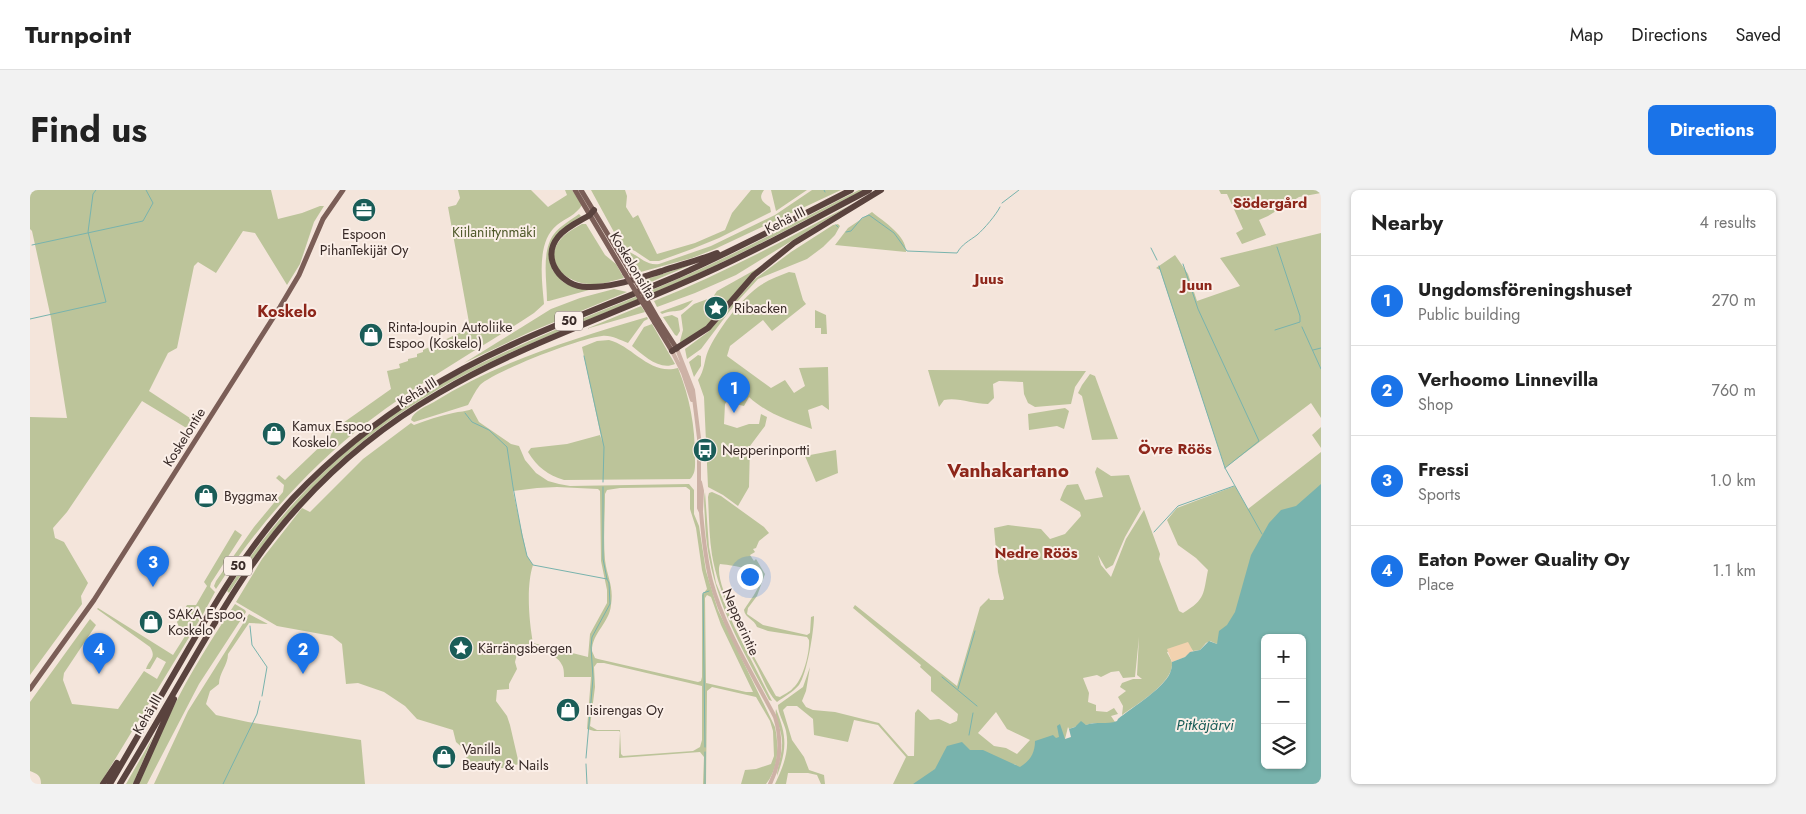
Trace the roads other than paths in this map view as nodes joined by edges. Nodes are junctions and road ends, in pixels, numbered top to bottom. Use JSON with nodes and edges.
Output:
{"nodes":[{"id":1,"x":343,"y":190,"type":"edge"},
{"id":2,"x":575,"y":190,"type":"edge"},
{"id":3,"x":581,"y":190,"type":"edge"},
{"id":4,"x":851,"y":190,"type":"edge"},
{"id":5,"x":869,"y":190,"type":"edge"},
{"id":6,"x":881,"y":190,"type":"edge"},
{"id":7,"x":592,"y":213,"type":"junction"},
{"id":8,"x":744,"y":244,"type":"junction"},
{"id":9,"x":674,"y":350,"type":"junction"},
{"id":10,"x":182,"y":679,"type":"junction"},
{"id":11,"x":30,"y":689,"type":"edge"},
{"id":12,"x":139,"y":734,"type":"junction"},
{"id":13,"x":103,"y":784,"type":"edge"},
{"id":14,"x":110,"y":784,"type":"edge"},
{"id":15,"x":120,"y":784,"type":"edge"},
{"id":16,"x":136,"y":784,"type":"edge"},
{"id":17,"x":770,"y":784,"type":"edge"}],
"edges":[{"from":1,"to":11,"type":"main road","name":"Koskelontie"},
{"from":2,"to":7,"type":"main road","name":"Koskelonsilta"},
{"from":3,"to":7,"type":"main road","name":"Koskelonsilta"},
{"from":4,"to":8,"type":"highway","name":"Kehä III","number":"50"},
{"from":5,"to":10,"type":"highway","name":"Kehä III","number":"50"},
{"from":6,"to":9,"type":"highway"},
{"from":7,"to":8,"type":"highway"},
{"from":7,"to":9,"type":"main road","name":"Koskelonsilta","bridge":true},
{"from":8,"to":12,"type":"highway","name":"Kehä III","number":"50"},
{"from":9,"to":17,"type":"street","name":"Nepperintie"},
{"from":10,"to":15,"type":"highway","name":"Kehä III","number":"50"},
{"from":10,"to":16,"type":"highway"},
{"from":12,"to":13,"type":"highway"},
{"from":12,"to":14,"type":"highway","name":"Kehä III","number":"50"}]}
